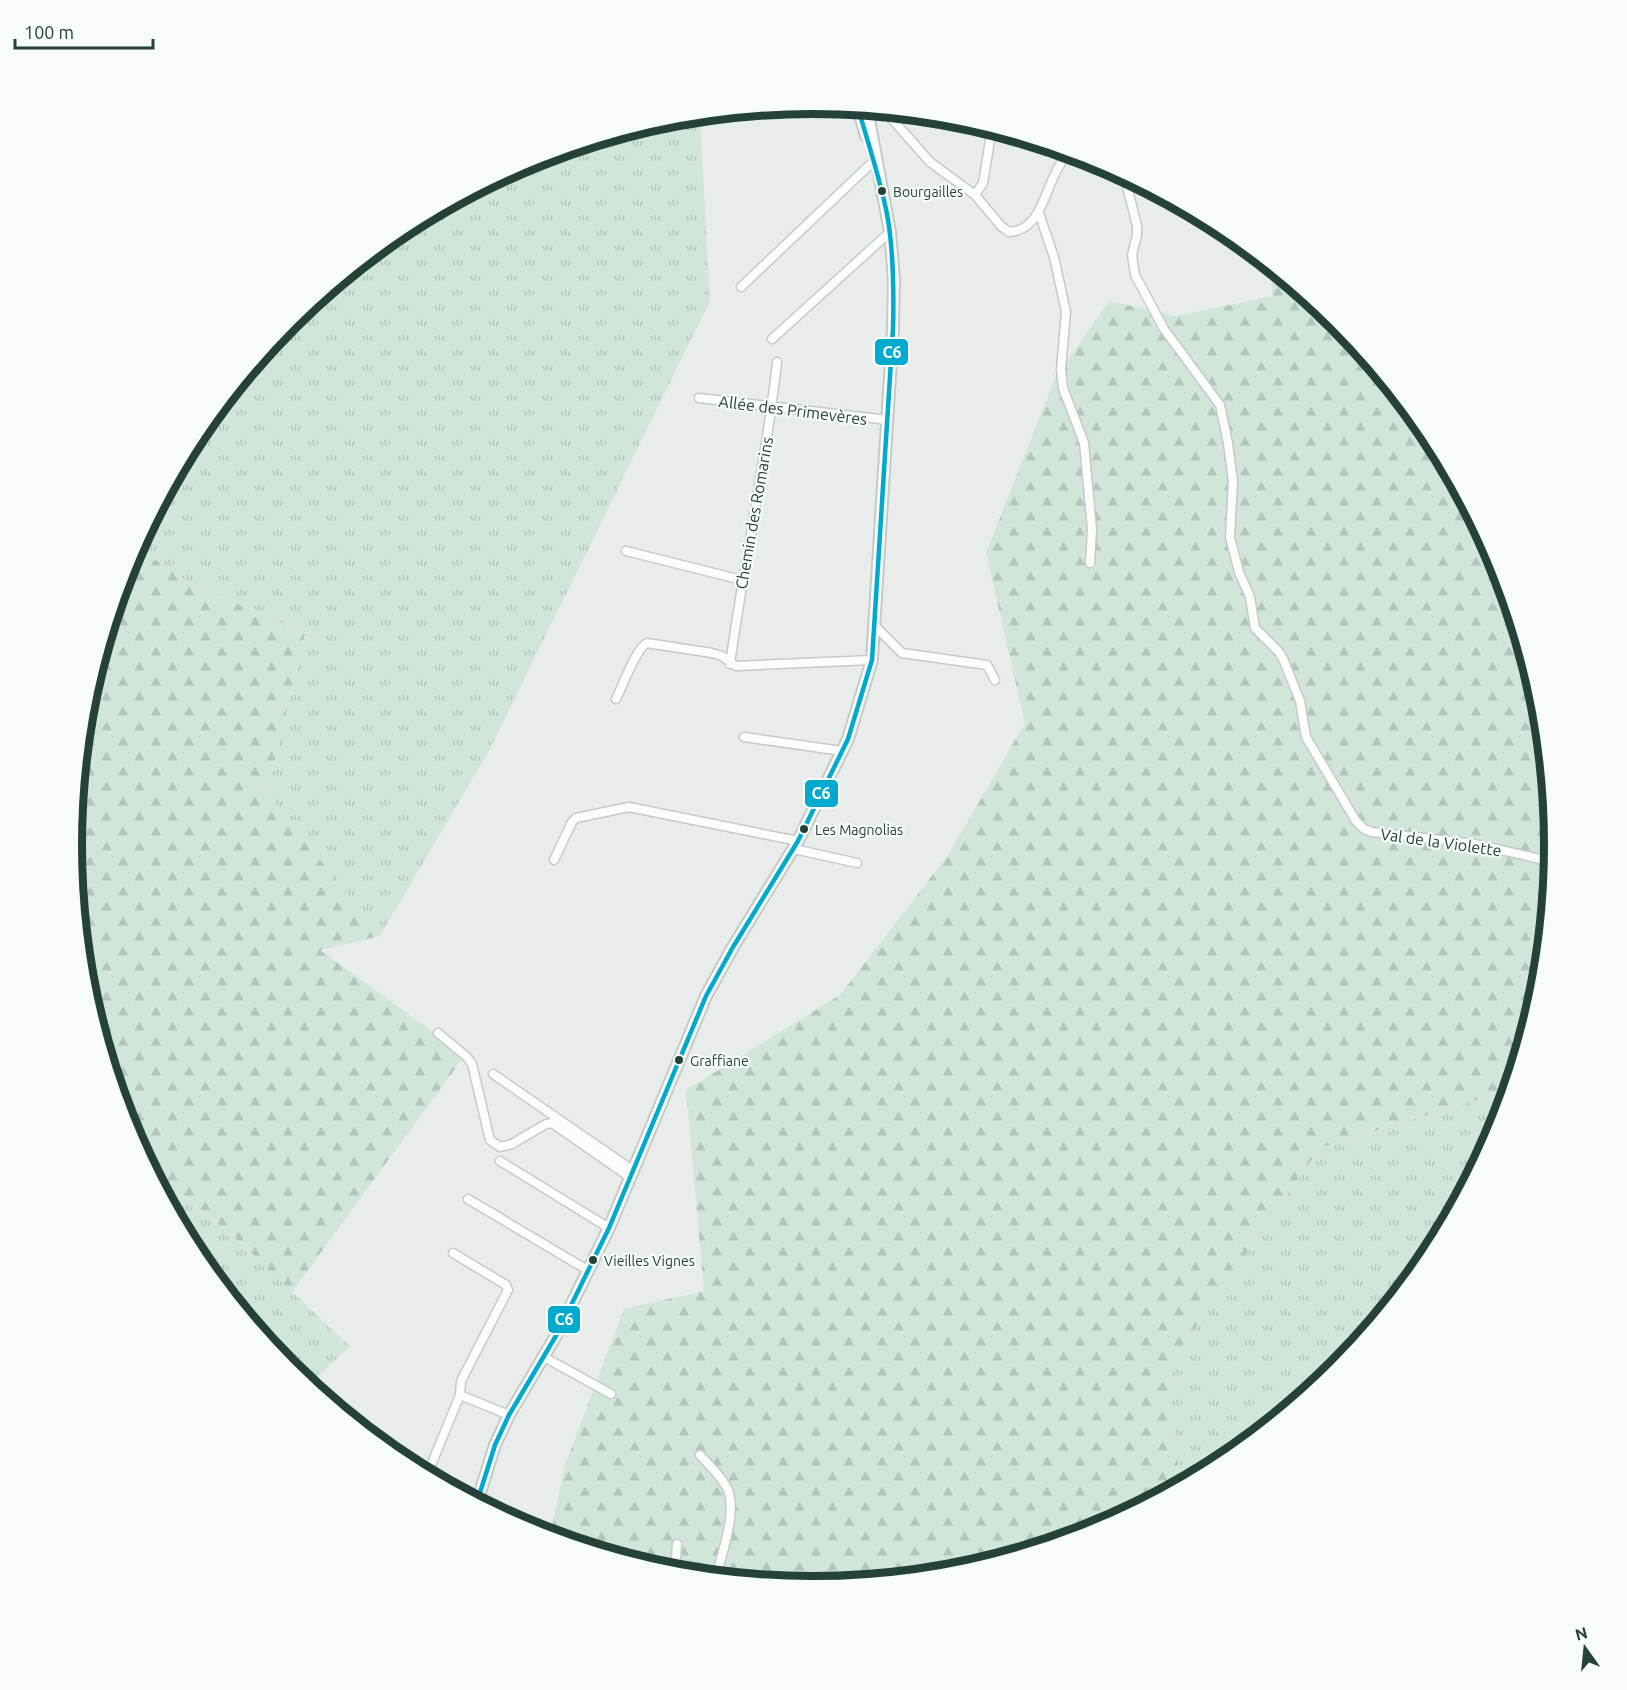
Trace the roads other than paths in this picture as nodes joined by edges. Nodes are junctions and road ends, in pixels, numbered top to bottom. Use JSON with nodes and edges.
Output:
{"nodes":[{"id":1,"x":861,"y":116,"type":"edge"},
{"id":2,"x":868,"y":117,"type":"edge"},
{"id":3,"x":891,"y":118,"type":"edge"},
{"id":4,"x":991,"y":136,"type":"edge"},
{"id":5,"x":875,"y":159,"type":"junction"},
{"id":6,"x":1064,"y":159,"type":"edge"},
{"id":7,"x":1127,"y":185,"type":"edge"},
{"id":8,"x":975,"y":195,"type":"junction"},
{"id":9,"x":1039,"y":213,"type":"junction"},
{"id":10,"x":890,"y":232,"type":"junction"},
{"id":11,"x":741,"y":286,"type":"dead end"},
{"id":12,"x":772,"y":339,"type":"dead end"},
{"id":13,"x":777,"y":362,"type":"dead end"},
{"id":14,"x":699,"y":398,"type":"dead end"},
{"id":15,"x":772,"y":408,"type":"junction"},
{"id":16,"x":888,"y":420,"type":"junction"},
{"id":17,"x":626,"y":551,"type":"dead end"},
{"id":18,"x":1090,"y":563,"type":"dead end"},
{"id":19,"x":742,"y":580,"type":"junction"},
{"id":20,"x":875,"y":626,"type":"junction"},
{"id":21,"x":872,"y":660,"type":"junction"},
{"id":22,"x":730,"y":664,"type":"junction"},
{"id":23,"x":995,"y":680,"type":"dead end"},
{"id":24,"x":616,"y":699,"type":"dead end"},
{"id":25,"x":744,"y":737,"type":"dead end"},
{"id":26,"x":842,"y":751,"type":"junction"},
{"id":27,"x":796,"y":845,"type":"junction"},
{"id":28,"x":554,"y":860,"type":"dead end"},
{"id":29,"x":1544,"y":860,"type":"edge"},
{"id":30,"x":857,"y":863,"type":"dead end"},
{"id":31,"x":438,"y":1033,"type":"dead end"},
{"id":32,"x":493,"y":1074,"type":"dead end"},
{"id":33,"x":500,"y":1161,"type":"dead end"},
{"id":34,"x":632,"y":1175,"type":"junction"},
{"id":35,"x":468,"y":1199,"type":"dead end"},
{"id":36,"x":609,"y":1228,"type":"junction"},
{"id":37,"x":453,"y":1253,"type":"dead end"},
{"id":38,"x":589,"y":1271,"type":"junction"},
{"id":39,"x":544,"y":1357,"type":"junction"},
{"id":40,"x":611,"y":1394,"type":"dead end"},
{"id":41,"x":460,"y":1395,"type":"junction"},
{"id":42,"x":509,"y":1415,"type":"junction"},
{"id":43,"x":700,"y":1455,"type":"dead end"},
{"id":44,"x":430,"y":1467,"type":"edge"},
{"id":45,"x":479,"y":1495,"type":"edge"},
{"id":46,"x":677,"y":1544,"type":"dead end"},
{"id":47,"x":676,"y":1563,"type":"edge"},
{"id":48,"x":718,"y":1570,"type":"edge"}],
"edges":[{"from":1,"to":5,"type":"street"},
{"from":2,"to":5,"type":"street"},
{"from":3,"to":8,"type":"street"},
{"from":4,"to":8,"type":"street"},
{"from":5,"to":10,"type":"street"},
{"from":5,"to":11,"type":"street"},
{"from":6,"to":9,"type":"street"},
{"from":7,"to":29,"type":"street","name":"Val de la Violette"},
{"from":8,"to":9,"type":"street"},
{"from":9,"to":18,"type":"street"},
{"from":10,"to":12,"type":"street"},
{"from":10,"to":16,"type":"street"},
{"from":13,"to":15,"type":"street","name":"Chemin des Romarins"},
{"from":14,"to":15,"type":"street","name":"Allée des Primevères"},
{"from":15,"to":16,"type":"street","name":"Allée des Primevères"},
{"from":15,"to":19,"type":"street","name":"Chemin des Romarins"},
{"from":16,"to":20,"type":"street"},
{"from":17,"to":19,"type":"street"},
{"from":19,"to":22,"type":"street","name":"Chemin des Romarins"},
{"from":20,"to":21,"type":"street"},
{"from":20,"to":23,"type":"street"},
{"from":21,"to":22,"type":"street"},
{"from":21,"to":26,"type":"street"},
{"from":22,"to":24,"type":"street"},
{"from":25,"to":26,"type":"street"},
{"from":26,"to":27,"type":"street"},
{"from":27,"to":28,"type":"street"},
{"from":27,"to":30,"type":"street"},
{"from":27,"to":34,"type":"street"},
{"from":31,"to":34,"type":"street"},
{"from":32,"to":34,"type":"street"},
{"from":33,"to":36,"type":"street"},
{"from":34,"to":36,"type":"street"},
{"from":35,"to":38,"type":"street"},
{"from":36,"to":38,"type":"street"},
{"from":37,"to":41,"type":"street"},
{"from":38,"to":39,"type":"street"},
{"from":39,"to":40,"type":"street"},
{"from":39,"to":42,"type":"street"},
{"from":41,"to":42,"type":"street"},
{"from":41,"to":44,"type":"street"},
{"from":42,"to":45,"type":"street"},
{"from":43,"to":48,"type":"street"},
{"from":46,"to":47,"type":"street"}]}
